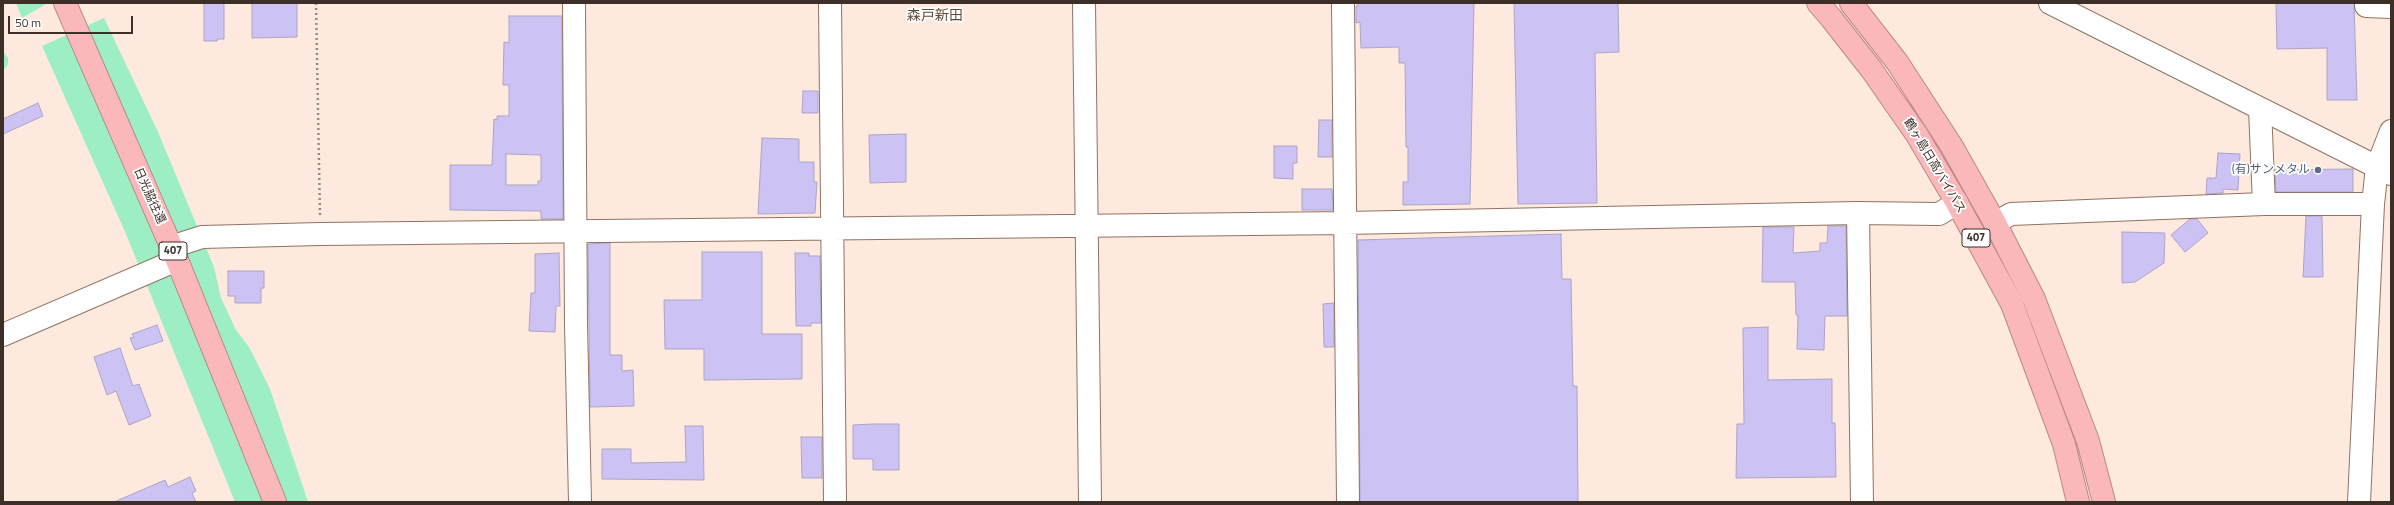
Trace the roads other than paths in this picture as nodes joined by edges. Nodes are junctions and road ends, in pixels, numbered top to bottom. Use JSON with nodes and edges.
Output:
{"nodes":[{"id":1,"x":65,"y":3,"type":"edge"},
{"id":2,"x":574,"y":3,"type":"edge"},
{"id":3,"x":830,"y":3,"type":"edge"},
{"id":4,"x":1084,"y":3,"type":"edge"},
{"id":5,"x":1343,"y":3,"type":"edge"},
{"id":6,"x":1818,"y":3,"type":"edge"},
{"id":7,"x":1851,"y":3,"type":"edge"},
{"id":8,"x":2050,"y":3,"type":"edge"},
{"id":9,"x":2366,"y":3,"type":"edge"},
{"id":10,"x":2391,"y":7,"type":"edge"},
{"id":11,"x":2260,"y":109,"type":"junction"},
{"id":12,"x":2391,"y":131,"type":"edge"},
{"id":13,"x":2384,"y":170,"type":"edge"},
{"id":14,"x":1957,"y":203,"type":"junction"},
{"id":15,"x":2264,"y":204,"type":"junction"},
{"id":16,"x":2373,"y":204,"type":"junction"},
{"id":17,"x":1858,"y":213,"type":"junction"},
{"id":18,"x":1345,"y":223,"type":"junction"},
{"id":19,"x":1996,"y":223,"type":"junction"},
{"id":20,"x":1087,"y":225,"type":"junction"},
{"id":21,"x":832,"y":227,"type":"junction"},
{"id":22,"x":576,"y":230,"type":"junction"},
{"id":23,"x":174,"y":253,"type":"junction"},
{"id":24,"x":3,"y":335,"type":"edge"},
{"id":25,"x":275,"y":502,"type":"edge"},
{"id":26,"x":580,"y":502,"type":"edge"},
{"id":27,"x":835,"y":502,"type":"edge"},
{"id":28,"x":1090,"y":502,"type":"edge"},
{"id":29,"x":1348,"y":502,"type":"edge"},
{"id":30,"x":1862,"y":502,"type":"edge"},
{"id":31,"x":2078,"y":502,"type":"edge"},
{"id":32,"x":2104,"y":502,"type":"edge"},
{"id":33,"x":2359,"y":502,"type":"edge"}],
"edges":[{"from":1,"to":23,"type":"highway","name":"日光脇往還","number":"407"},
{"from":2,"to":22,"type":"street"},
{"from":3,"to":21,"type":"street"},
{"from":4,"to":20,"type":"street"},
{"from":5,"to":18,"type":"street"},
{"from":6,"to":14,"type":"highway","name":"鶴ヶ島日高バイパス","number":"407"},
{"from":7,"to":19,"type":"highway","name":"鶴ヶ島日高バイパス","number":"407"},
{"from":8,"to":11,"type":"street"},
{"from":9,"to":10,"type":"street"},
{"from":11,"to":13,"type":"street"},
{"from":11,"to":15,"type":"street"},
{"from":12,"to":13,"type":"street"},
{"from":13,"to":16,"type":"street"},
{"from":14,"to":17,"type":"street"},
{"from":14,"to":31,"type":"highway","name":"鶴ヶ島日高バイパス","number":"407"},
{"from":15,"to":16,"type":"street"},
{"from":15,"to":19,"type":"street"},
{"from":16,"to":33,"type":"street"},
{"from":17,"to":18,"type":"street"},
{"from":17,"to":30,"type":"street"},
{"from":18,"to":20,"type":"street"},
{"from":18,"to":29,"type":"street"},
{"from":19,"to":32,"type":"highway","name":"鶴ヶ島日高バイパス","number":"407"},
{"from":20,"to":21,"type":"street"},
{"from":20,"to":28,"type":"street"},
{"from":21,"to":22,"type":"street"},
{"from":21,"to":27,"type":"street"},
{"from":22,"to":23,"type":"street"},
{"from":22,"to":26,"type":"street"},
{"from":23,"to":24,"type":"street"},
{"from":23,"to":25,"type":"highway","name":"日光脇往還","number":"407"}]}
